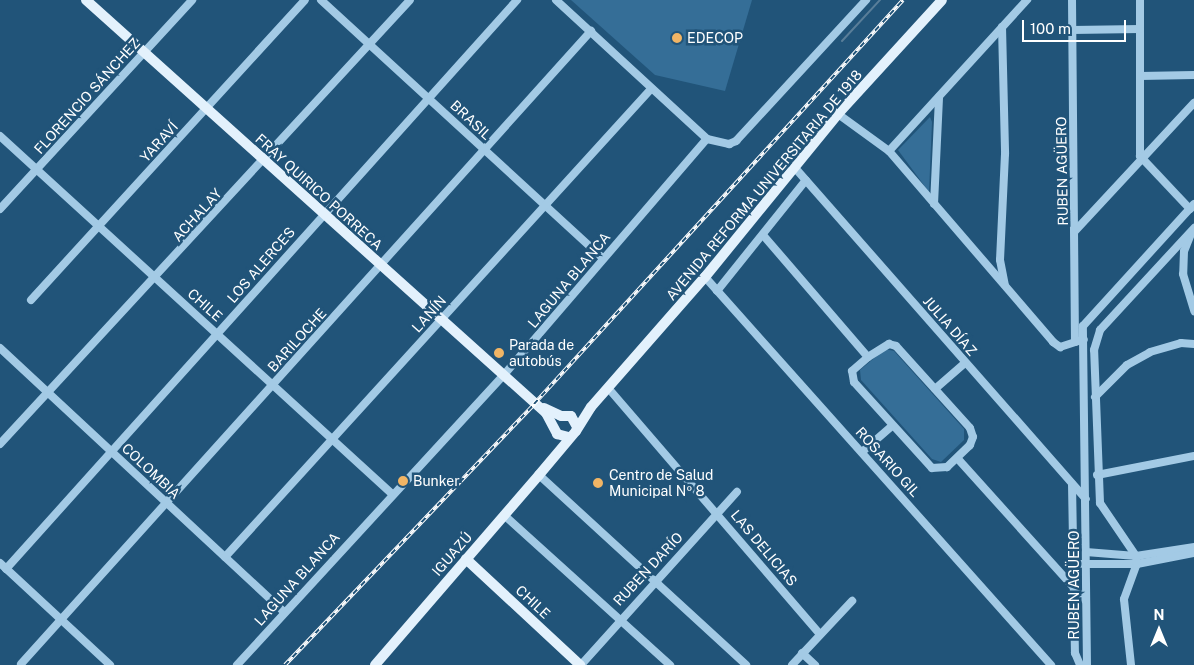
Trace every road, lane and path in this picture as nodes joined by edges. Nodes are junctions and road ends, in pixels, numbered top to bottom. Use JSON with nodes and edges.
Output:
{"nodes":[{"id":1,"x":86,"y":0,"type":"edge"},
{"id":2,"x":192,"y":0,"type":"edge"},
{"id":3,"x":305,"y":0,"type":"edge"},
{"id":4,"x":321,"y":0,"type":"edge"},
{"id":5,"x":410,"y":0,"type":"edge"},
{"id":6,"x":517,"y":0,"type":"edge"},
{"id":7,"x":556,"y":0,"type":"edge"},
{"id":8,"x":866,"y":0,"type":"edge"},
{"id":9,"x":942,"y":0,"type":"edge"},
{"id":10,"x":1027,"y":0,"type":"edge"},
{"id":11,"x":1072,"y":0,"type":"edge"},
{"id":12,"x":1140,"y":0,"type":"edge"},
{"id":13,"x":1002,"y":27,"type":"junction"},
{"id":14,"x":1140,"y":29,"type":"junction"},
{"id":15,"x":1072,"y":30,"type":"junction"},
{"id":16,"x":591,"y":31,"type":"junction"},
{"id":17,"x":370,"y":43,"type":"junction"},
{"id":18,"x":144,"y":52,"type":"junction"},
{"id":19,"x":1194,"y":75,"type":"edge"},
{"id":20,"x":1140,"y":76,"type":"junction"},
{"id":21,"x":651,"y":89,"type":"junction"},
{"id":22,"x":429,"y":97,"type":"junction"},
{"id":23,"x":939,"y":97,"type":"junction"},
{"id":24,"x":1194,"y":103,"type":"edge"},
{"id":25,"x":206,"y":109,"type":"junction"},
{"id":26,"x":838,"y":114,"type":"junction"},
{"id":27,"x":0,"y":136,"type":"edge"},
{"id":28,"x":707,"y":139,"type":"junction"},
{"id":29,"x":485,"y":150,"type":"junction"},
{"id":30,"x":888,"y":151,"type":"junction"},
{"id":31,"x":264,"y":160,"type":"junction"},
{"id":32,"x":1142,"y":161,"type":"junction"},
{"id":33,"x":796,"y":169,"type":"junction"},
{"id":34,"x":36,"y":170,"type":"junction"},
{"id":35,"x":806,"y":180,"type":"junction"},
{"id":36,"x":934,"y":204,"type":"junction"},
{"id":37,"x":545,"y":205,"type":"junction"},
{"id":38,"x":1192,"y":207,"type":"edge"},
{"id":39,"x":0,"y":209,"type":"edge"},
{"id":40,"x":322,"y":214,"type":"junction"},
{"id":41,"x":99,"y":227,"type":"junction"},
{"id":42,"x":1193,"y":229,"type":"edge"},
{"id":43,"x":1075,"y":231,"type":"junction"},
{"id":44,"x":763,"y":234,"type":"junction"},
{"id":45,"x":603,"y":258,"type":"junction"},
{"id":46,"x":380,"y":267,"type":"junction"},
{"id":47,"x":705,"y":277,"type":"junction"},
{"id":48,"x":155,"y":279,"type":"junction"},
{"id":49,"x":1005,"y":285,"type":"junction"},
{"id":50,"x":717,"y":291,"type":"junction"},
{"id":51,"x":31,"y":300,"type":"dead end"},
{"id":52,"x":1194,"y":311,"type":"edge"},
{"id":53,"x":440,"y":321,"type":"junction"},
{"id":54,"x":216,"y":335,"type":"junction"},
{"id":55,"x":1084,"y":339,"type":"junction"},
{"id":56,"x":1075,"y":342,"type":"junction"},
{"id":57,"x":1194,"y":344,"type":"edge"},
{"id":58,"x":0,"y":348,"type":"edge"},
{"id":59,"x":868,"y":357,"type":"junction"},
{"id":60,"x":965,"y":363,"type":"junction"},
{"id":61,"x":502,"y":377,"type":"junction"},
{"id":62,"x":272,"y":386,"type":"junction"},
{"id":63,"x":609,"y":389,"type":"junction"},
{"id":64,"x":935,"y":389,"type":"junction"},
{"id":65,"x":49,"y":393,"type":"junction"},
{"id":66,"x":1095,"y":397,"type":"junction"},
{"id":67,"x":534,"y":404,"type":"junction"},
{"id":68,"x":591,"y":407,"type":"junction"},
{"id":69,"x":566,"y":416,"type":"junction"},
{"id":70,"x":892,"y":426,"type":"junction"},
{"id":71,"x":577,"y":427,"type":"junction"},
{"id":72,"x":555,"y":430,"type":"junction"},
{"id":73,"x":568,"y":437,"type":"junction"},
{"id":74,"x":331,"y":440,"type":"junction"},
{"id":75,"x":0,"y":444,"type":"edge"},
{"id":76,"x":111,"y":451,"type":"junction"},
{"id":77,"x":862,"y":452,"type":"junction"},
{"id":78,"x":1194,"y":456,"type":"edge"},
{"id":79,"x":958,"y":459,"type":"junction"},
{"id":80,"x":551,"y":461,"type":"junction"},
{"id":81,"x":539,"y":475,"type":"junction"},
{"id":82,"x":1097,"y":475,"type":"junction"},
{"id":83,"x":1072,"y":484,"type":"junction"},
{"id":84,"x":737,"y":492,"type":"dead end"},
{"id":85,"x":392,"y":494,"type":"junction"},
{"id":86,"x":1086,"y":499,"type":"junction"},
{"id":87,"x":166,"y":502,"type":"junction"},
{"id":88,"x":719,"y":513,"type":"junction"},
{"id":89,"x":504,"y":515,"type":"junction"},
{"id":90,"x":1194,"y":547,"type":"edge"},
{"id":91,"x":1086,"y":552,"type":"junction"},
{"id":92,"x":1194,"y":553,"type":"edge"},
{"id":93,"x":224,"y":557,"type":"junction"},
{"id":94,"x":466,"y":559,"type":"junction"},
{"id":95,"x":1136,"y":560,"type":"junction"},
{"id":96,"x":1073,"y":564,"type":"junction"},
{"id":97,"x":1086,"y":565,"type":"junction"},
{"id":98,"x":3,"y":566,"type":"edge"},
{"id":99,"x":655,"y":580,"type":"junction"},
{"id":100,"x":1074,"y":587,"type":"junction"},
{"id":101,"x":852,"y":601,"type":"dead end"},
{"id":102,"x":1086,"y":601,"type":"junction"},
{"id":103,"x":284,"y":612,"type":"junction"},
{"id":104,"x":620,"y":619,"type":"junction"},
{"id":105,"x":62,"y":620,"type":"junction"},
{"id":106,"x":820,"y":634,"type":"junction"},
{"id":107,"x":802,"y":653,"type":"junction"},
{"id":108,"x":21,"y":664,"type":"edge"},
{"id":109,"x":110,"y":665,"type":"edge"},
{"id":110,"x":237,"y":665,"type":"edge"},
{"id":111,"x":375,"y":665,"type":"edge"},
{"id":112,"x":581,"y":665,"type":"edge"},
{"id":113,"x":670,"y":665,"type":"edge"},
{"id":114,"x":746,"y":665,"type":"edge"},
{"id":115,"x":792,"y":665,"type":"edge"},
{"id":116,"x":815,"y":665,"type":"edge"},
{"id":117,"x":1051,"y":665,"type":"edge"},
{"id":118,"x":1080,"y":665,"type":"edge"},
{"id":119,"x":1087,"y":665,"type":"edge"},
{"id":120,"x":1131,"y":665,"type":"edge"}],
"edges":[{"from":1,"to":18,"type":"main road","name":"FRAY QUIRICO PORRECA"},
{"from":2,"to":18,"type":"street","name":"FLORENCIO SÁNCHEZ"},
{"from":3,"to":25,"type":"street","name":"YARAVÍ"},
{"from":4,"to":17,"type":"street","name":"BRASIL"},
{"from":5,"to":17,"type":"street","name":"ACHALAY"},
{"from":6,"to":22,"type":"street","name":"LOS ALERCES"},
{"from":7,"to":16,"type":"street"},
{"from":8,"to":28,"type":"street"},
{"from":9,"to":26,"type":"main road","name":"AVENIDA REFORMA UNIVERSITARIA DE 1918"},
{"from":10,"to":13,"type":"street"},
{"from":11,"to":15,"type":"street","name":"RUBEN AGÜERO"},
{"from":12,"to":14,"type":"street"},
{"from":13,"to":23,"type":"street"},
{"from":13,"to":49,"type":"street"},
{"from":14,"to":15,"type":"street"},
{"from":14,"to":20,"type":"street"},
{"from":15,"to":43,"type":"street","name":"RUBEN AGÜERO"},
{"from":16,"to":21,"type":"street"},
{"from":16,"to":29,"type":"street","name":"BARILOCHE"},
{"from":17,"to":22,"type":"street","name":"BRASIL"},
{"from":17,"to":31,"type":"street","name":"ACHALAY"},
{"from":18,"to":25,"type":"main road","name":"FRAY QUIRICO PORRECA"},
{"from":18,"to":34,"type":"street","name":"FLORENCIO SÁNCHEZ"},
{"from":19,"to":20,"type":"street"},
{"from":20,"to":32,"type":"street"},
{"from":21,"to":28,"type":"street"},
{"from":21,"to":37,"type":"street","name":"LANÍN"},
{"from":22,"to":29,"type":"street","name":"BRASIL"},
{"from":22,"to":40,"type":"street","name":"LOS ALERCES"},
{"from":23,"to":30,"type":"street"},
{"from":23,"to":36,"type":"street"},
{"from":24,"to":32,"type":"street"},
{"from":25,"to":31,"type":"main road","name":"FRAY QUIRICO PORRECA"},
{"from":25,"to":41,"type":"street","name":"YARAVÍ"},
{"from":26,"to":30,"type":"street"},
{"from":26,"to":33,"type":"main road","name":"AVENIDA REFORMA UNIVERSITARIA DE 1918"},
{"from":27,"to":34,"type":"street","name":"CHILE"},
{"from":28,"to":45,"type":"street","name":"LAGUNA BLANCA"},
{"from":29,"to":37,"type":"street","name":"BRASIL"},
{"from":29,"to":46,"type":"street","name":"BARILOCHE"},
{"from":30,"to":36,"type":"street"},
{"from":31,"to":40,"type":"main road","name":"FRAY QUIRICO PORRECA"},
{"from":31,"to":48,"type":"street","name":"ACHALAY"},
{"from":32,"to":38,"type":"street"},
{"from":32,"to":43,"type":"street"},
{"from":33,"to":35,"type":"street","name":"JULIA DÍAZ"},
{"from":33,"to":47,"type":"main road","name":"AVENIDA REFORMA UNIVERSITARIA DE 1918"},
{"from":34,"to":39,"type":"street","name":"FLORENCIO SÁNCHEZ"},
{"from":34,"to":41,"type":"street","name":"CHILE"},
{"from":35,"to":44,"type":"street"},
{"from":35,"to":60,"type":"street","name":"JULIA DÍAZ"},
{"from":36,"to":49,"type":"street"},
{"from":37,"to":45,"type":"street","name":"BRASIL"},
{"from":37,"to":53,"type":"street","name":"LANÍN"},
{"from":38,"to":55,"type":"street","name":"RUBEN AGÜERO"},
{"from":40,"to":46,"type":"main road","name":"FRAY QUIRICO PORRECA"},
{"from":40,"to":54,"type":"street","name":"LOS ALERCES"},
{"from":41,"to":48,"type":"street","name":"CHILE"},
{"from":41,"to":51,"type":"street","name":"YARAVÍ"},
{"from":42,"to":52,"type":"street"},
{"from":42,"to":66,"type":"street"},
{"from":43,"to":56,"type":"street","name":"RUBEN AGÜERO"},
{"from":44,"to":50,"type":"street"},
{"from":44,"to":59,"type":"street"},
{"from":45,"to":61,"type":"street","name":"LAGUNA BLANCA"},
{"from":46,"to":53,"type":"main road","name":"FRAY QUIRICO PORRECA"},
{"from":46,"to":62,"type":"street","name":"BARILOCHE"},
{"from":47,"to":50,"type":"street","name":"ROSARIO GIL"},
{"from":47,"to":63,"type":"main road","name":"AVENIDA REFORMA UNIVERSITARIA DE 1918"},
{"from":48,"to":54,"type":"street","name":"CHILE"},
{"from":48,"to":65,"type":"street","name":"ACHALAY"},
{"from":49,"to":56,"type":"street"},
{"from":50,"to":77,"type":"street","name":"ROSARIO GIL"},
{"from":53,"to":61,"type":"main road","name":"FRAY QUIRICO PORRECA"},
{"from":53,"to":74,"type":"street","name":"LANÍN"},
{"from":54,"to":62,"type":"street","name":"CHILE"},
{"from":54,"to":76,"type":"street","name":"LOS ALERCES"},
{"from":55,"to":56,"type":"street"},
{"from":55,"to":86,"type":"street","name":"RUBEN AGÜERO"},
{"from":57,"to":66,"type":"street"},
{"from":58,"to":65,"type":"street","name":"COLOMBIA"},
{"from":59,"to":64,"type":"street"},
{"from":59,"to":70,"type":"street"},
{"from":60,"to":64,"type":"street"},
{"from":60,"to":83,"type":"street","name":"JULIA DÍAZ"},
{"from":61,"to":67,"type":"main road","name":"FRAY QUIRICO PORRECA"},
{"from":61,"to":85,"type":"street","name":"LAGUNA BLANCA"},
{"from":62,"to":74,"type":"street","name":"CHILE"},
{"from":62,"to":87,"type":"street","name":"BARILOCHE"},
{"from":63,"to":68,"type":"main road"},
{"from":63,"to":88,"type":"street","name":"LAS DELICIAS"},
{"from":64,"to":79,"type":"street"},
{"from":65,"to":75,"type":"street","name":"ACHALAY"},
{"from":65,"to":76,"type":"street","name":"COLOMBIA"},
{"from":66,"to":82,"type":"street"},
{"from":67,"to":69,"type":"main road","name":"FRAY QUIRICO PORRECA"},
{"from":67,"to":72,"type":"main road","name":"FRAY QUIRICO PORRECA"},
{"from":68,"to":69,"type":"main road"},
{"from":68,"to":71,"type":"main road"},
{"from":69,"to":71,"type":"main road"},
{"from":69,"to":72,"type":"main road"},
{"from":70,"to":77,"type":"street"},
{"from":70,"to":79,"type":"street"},
{"from":71,"to":73,"type":"main road"},
{"from":72,"to":73,"type":"main road"},
{"from":72,"to":80,"type":"main road","name":"IGUAZÚ"},
{"from":73,"to":80,"type":"main road","name":"IGUAZÚ"},
{"from":74,"to":85,"type":"street","name":"CHILE"},
{"from":74,"to":93,"type":"street","name":"LANÍN"},
{"from":76,"to":87,"type":"street","name":"COLOMBIA"},
{"from":76,"to":98,"type":"street","name":"LOS ALERCES"},
{"from":77,"to":117,"type":"street","name":"ROSARIO GIL"},
{"from":78,"to":82,"type":"street"},
{"from":79,"to":100,"type":"street"},
{"from":80,"to":81,"type":"main road","name":"IGUAZÚ"},
{"from":81,"to":89,"type":"main road","name":"IGUAZÚ"},
{"from":81,"to":99,"type":"street"},
{"from":82,"to":95,"type":"street"},
{"from":83,"to":86,"type":"street","name":"JULIA DÍAZ"},
{"from":83,"to":96,"type":"street"},
{"from":84,"to":88,"type":"street","name":"RUBEN DARÍO"},
{"from":85,"to":103,"type":"street","name":"LAGUNA BLANCA"},
{"from":86,"to":91,"type":"street","name":"RUBEN AGÜERO"},
{"from":87,"to":93,"type":"street","name":"COLOMBIA"},
{"from":87,"to":105,"type":"street","name":"BARILOCHE"},
{"from":88,"to":99,"type":"street","name":"RUBEN DARÍO"},
{"from":88,"to":106,"type":"street","name":"LAS DELICIAS"},
{"from":89,"to":94,"type":"main road","name":"IGUAZÚ"},
{"from":89,"to":104,"type":"street"},
{"from":90,"to":95,"type":"street"},
{"from":91,"to":95,"type":"street"},
{"from":91,"to":97,"type":"street","name":"RUBEN AGÜERO"},
{"from":92,"to":95,"type":"street"},
{"from":93,"to":103,"type":"street","name":"COLOMBIA"},
{"from":94,"to":111,"type":"main road","name":"IGUAZÚ"},
{"from":94,"to":112,"type":"main road","name":"CHILE"},
{"from":95,"to":97,"type":"street"},
{"from":95,"to":120,"type":"street"},
{"from":96,"to":97,"type":"street"},
{"from":96,"to":100,"type":"street"},
{"from":97,"to":102,"type":"street","name":"RUBEN AGÜERO"},
{"from":98,"to":105,"type":"street"},
{"from":99,"to":104,"type":"street","name":"RUBEN DARÍO"},
{"from":99,"to":114,"type":"street"},
{"from":100,"to":102,"type":"street"},
{"from":100,"to":118,"type":"street"},
{"from":101,"to":106,"type":"street"},
{"from":102,"to":119,"type":"street","name":"RUBEN AGÜERO"},
{"from":103,"to":110,"type":"street","name":"LAGUNA BLANCA"},
{"from":104,"to":112,"type":"street","name":"RUBEN DARÍO"},
{"from":104,"to":113,"type":"street"},
{"from":105,"to":108,"type":"street","name":"BARILOCHE"},
{"from":105,"to":109,"type":"street"},
{"from":106,"to":107,"type":"street"},
{"from":107,"to":115,"type":"street"},
{"from":107,"to":116,"type":"street"}]}
